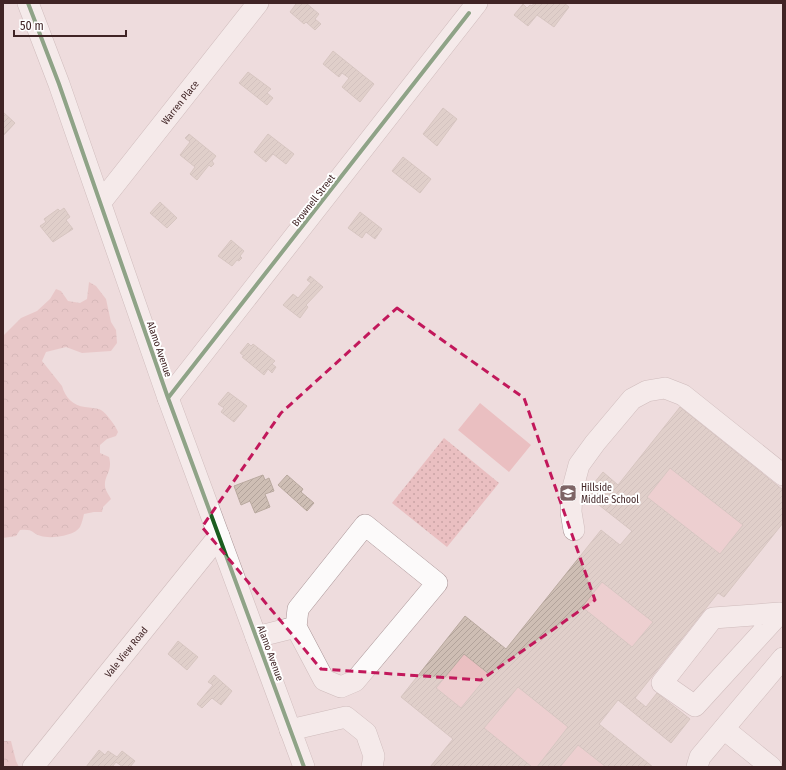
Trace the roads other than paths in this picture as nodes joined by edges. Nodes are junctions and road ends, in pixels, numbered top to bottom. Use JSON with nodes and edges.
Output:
{"nodes":[{"id":1,"x":28,"y":3,"type":"edge"},
{"id":2,"x":258,"y":3,"type":"edge"},
{"id":3,"x":473,"y":8,"type":"edge"},
{"id":4,"x":101,"y":202,"type":"junction"},
{"id":5,"x":168,"y":398,"type":"junction"},
{"id":6,"x":783,"y":475,"type":"edge"},
{"id":7,"x":574,"y":530,"type":"dead end"},
{"id":8,"x":219,"y":536,"type":"junction"},
{"id":9,"x":782,"y":614,"type":"edge"},
{"id":10,"x":296,"y":627,"type":"junction"},
{"id":11,"x":256,"y":637,"type":"junction"},
{"id":12,"x":783,"y":658,"type":"edge"},
{"id":13,"x":724,"y":729,"type":"junction"},
{"id":14,"x":290,"y":730,"type":"junction"},
{"id":15,"x":33,"y":767,"type":"edge"},
{"id":16,"x":304,"y":767,"type":"edge"},
{"id":17,"x":372,"y":767,"type":"edge"},
{"id":18,"x":697,"y":767,"type":"edge"},
{"id":19,"x":771,"y":767,"type":"edge"}],
"edges":[{"from":1,"to":4,"type":"street","name":"Alamo Avenue"},
{"from":2,"to":4,"type":"street","name":"Warren Place"},
{"from":3,"to":5,"type":"street","name":"Brownell Street"},
{"from":4,"to":5,"type":"street","name":"Alamo Avenue"},
{"from":5,"to":8,"type":"street","name":"Alamo Avenue"},
{"from":6,"to":7,"type":"street"},
{"from":8,"to":11,"type":"street","name":"Alamo Avenue"},
{"from":8,"to":15,"type":"street","name":"Vale View Road"},
{"from":9,"to":9,"type":"street"},
{"from":10,"to":10,"type":"street"},
{"from":10,"to":11,"type":"street"},
{"from":11,"to":14,"type":"street","name":"Alamo Avenue"},
{"from":12,"to":13,"type":"street"},
{"from":13,"to":18,"type":"street"},
{"from":13,"to":19,"type":"street"},
{"from":14,"to":16,"type":"street","name":"Alamo Avenue"},
{"from":14,"to":17,"type":"street"}]}
